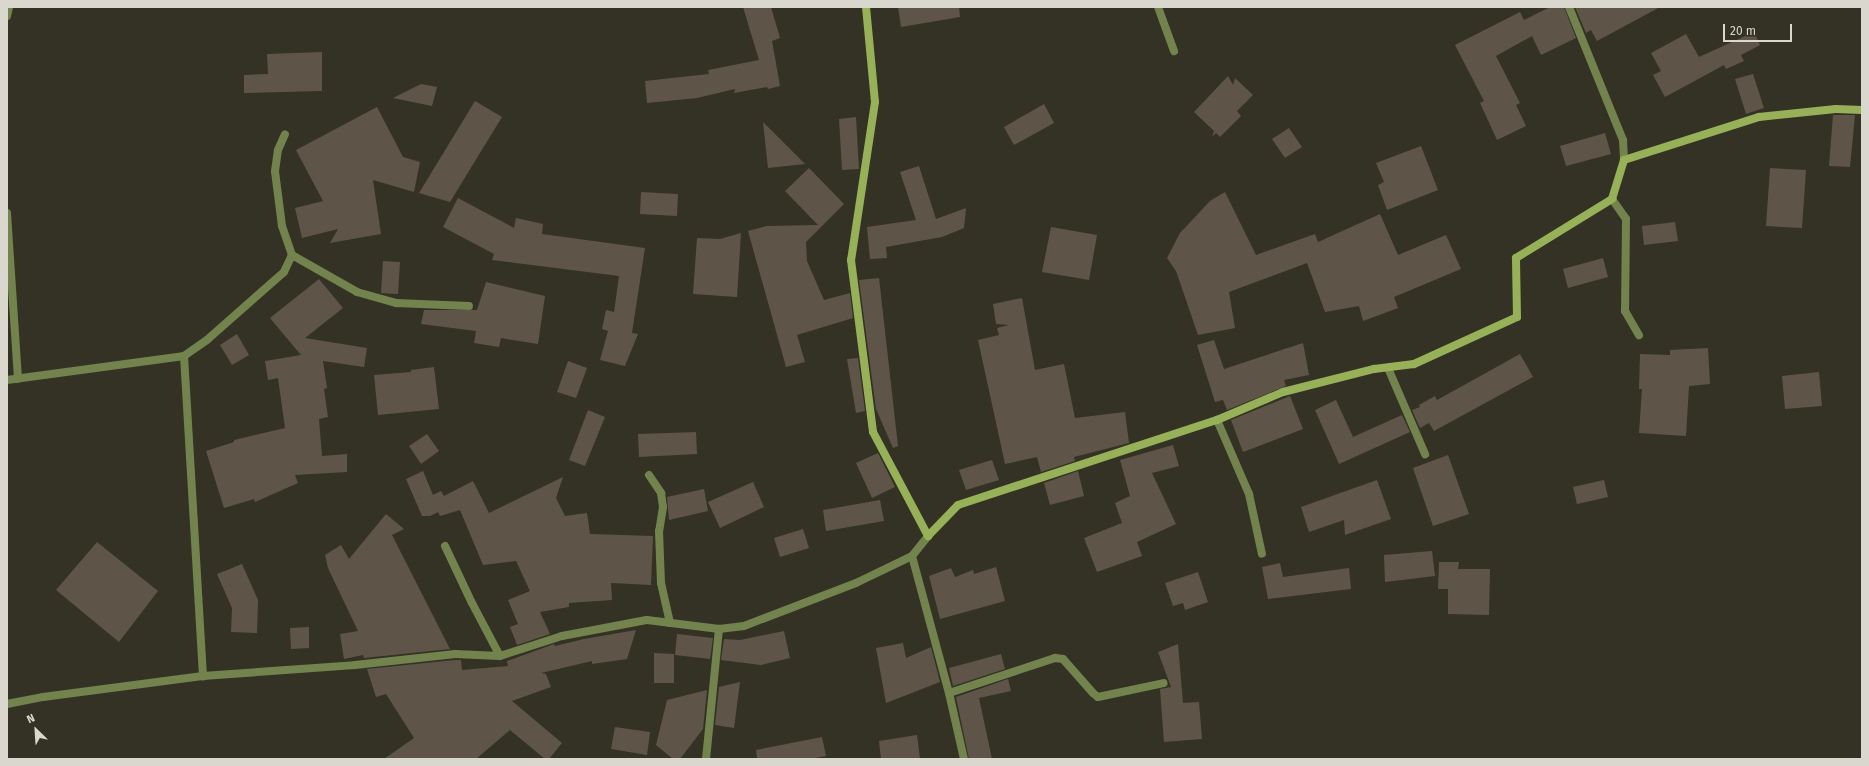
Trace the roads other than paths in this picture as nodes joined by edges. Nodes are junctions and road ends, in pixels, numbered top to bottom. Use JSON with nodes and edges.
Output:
{"nodes":[{"id":1,"x":9,"y":7,"type":"edge"},
{"id":2,"x":866,"y":7,"type":"edge"},
{"id":3,"x":1158,"y":7,"type":"edge"},
{"id":4,"x":1569,"y":7,"type":"edge"},
{"id":5,"x":7,"y":16,"type":"edge"},
{"id":6,"x":1174,"y":51,"type":"dead end"},
{"id":7,"x":1862,"y":110,"type":"edge"},
{"id":8,"x":285,"y":134,"type":"dead end"},
{"id":9,"x":1624,"y":160,"type":"junction"},
{"id":10,"x":1612,"y":199,"type":"junction"},
{"id":11,"x":7,"y":213,"type":"edge"},
{"id":12,"x":292,"y":255,"type":"junction"},
{"id":13,"x":469,"y":306,"type":"dead end"},
{"id":14,"x":1639,"y":335,"type":"dead end"},
{"id":15,"x":184,"y":356,"type":"junction"},
{"id":16,"x":1388,"y":368,"type":"junction"},
{"id":17,"x":18,"y":378,"type":"junction"},
{"id":18,"x":7,"y":380,"type":"edge"},
{"id":19,"x":1217,"y":420,"type":"junction"},
{"id":20,"x":1424,"y":454,"type":"dead end"},
{"id":21,"x":649,"y":475,"type":"dead end"},
{"id":22,"x":928,"y":536,"type":"junction"},
{"id":23,"x":445,"y":546,"type":"dead end"},
{"id":24,"x":1262,"y":554,"type":"dead end"},
{"id":25,"x":912,"y":556,"type":"junction"},
{"id":26,"x":670,"y":623,"type":"junction"},
{"id":27,"x":719,"y":629,"type":"junction"},
{"id":28,"x":500,"y":656,"type":"junction"},
{"id":29,"x":203,"y":676,"type":"junction"},
{"id":30,"x":1164,"y":683,"type":"dead end"},
{"id":31,"x":949,"y":693,"type":"junction"},
{"id":32,"x":7,"y":704,"type":"edge"},
{"id":33,"x":706,"y":759,"type":"edge"},
{"id":34,"x":964,"y":759,"type":"edge"}],
"edges":[{"from":1,"to":5,"type":"street"},
{"from":2,"to":22,"type":"street"},
{"from":3,"to":6,"type":"street"},
{"from":4,"to":9,"type":"street"},
{"from":7,"to":9,"type":"street"},
{"from":8,"to":12,"type":"street"},
{"from":9,"to":10,"type":"street"},
{"from":10,"to":14,"type":"street"},
{"from":10,"to":16,"type":"street"},
{"from":11,"to":17,"type":"street"},
{"from":12,"to":13,"type":"street"},
{"from":12,"to":15,"type":"street"},
{"from":15,"to":17,"type":"street"},
{"from":15,"to":29,"type":"street"},
{"from":16,"to":19,"type":"street"},
{"from":16,"to":20,"type":"street"},
{"from":17,"to":18,"type":"street"},
{"from":19,"to":22,"type":"street"},
{"from":19,"to":24,"type":"street"},
{"from":21,"to":26,"type":"street"},
{"from":22,"to":25,"type":"street"},
{"from":23,"to":28,"type":"street"},
{"from":25,"to":27,"type":"street"},
{"from":25,"to":31,"type":"street"},
{"from":26,"to":27,"type":"street"},
{"from":26,"to":28,"type":"street"},
{"from":27,"to":33,"type":"street"},
{"from":28,"to":29,"type":"street"},
{"from":29,"to":32,"type":"street"},
{"from":30,"to":31,"type":"street"},
{"from":31,"to":34,"type":"street"}]}
